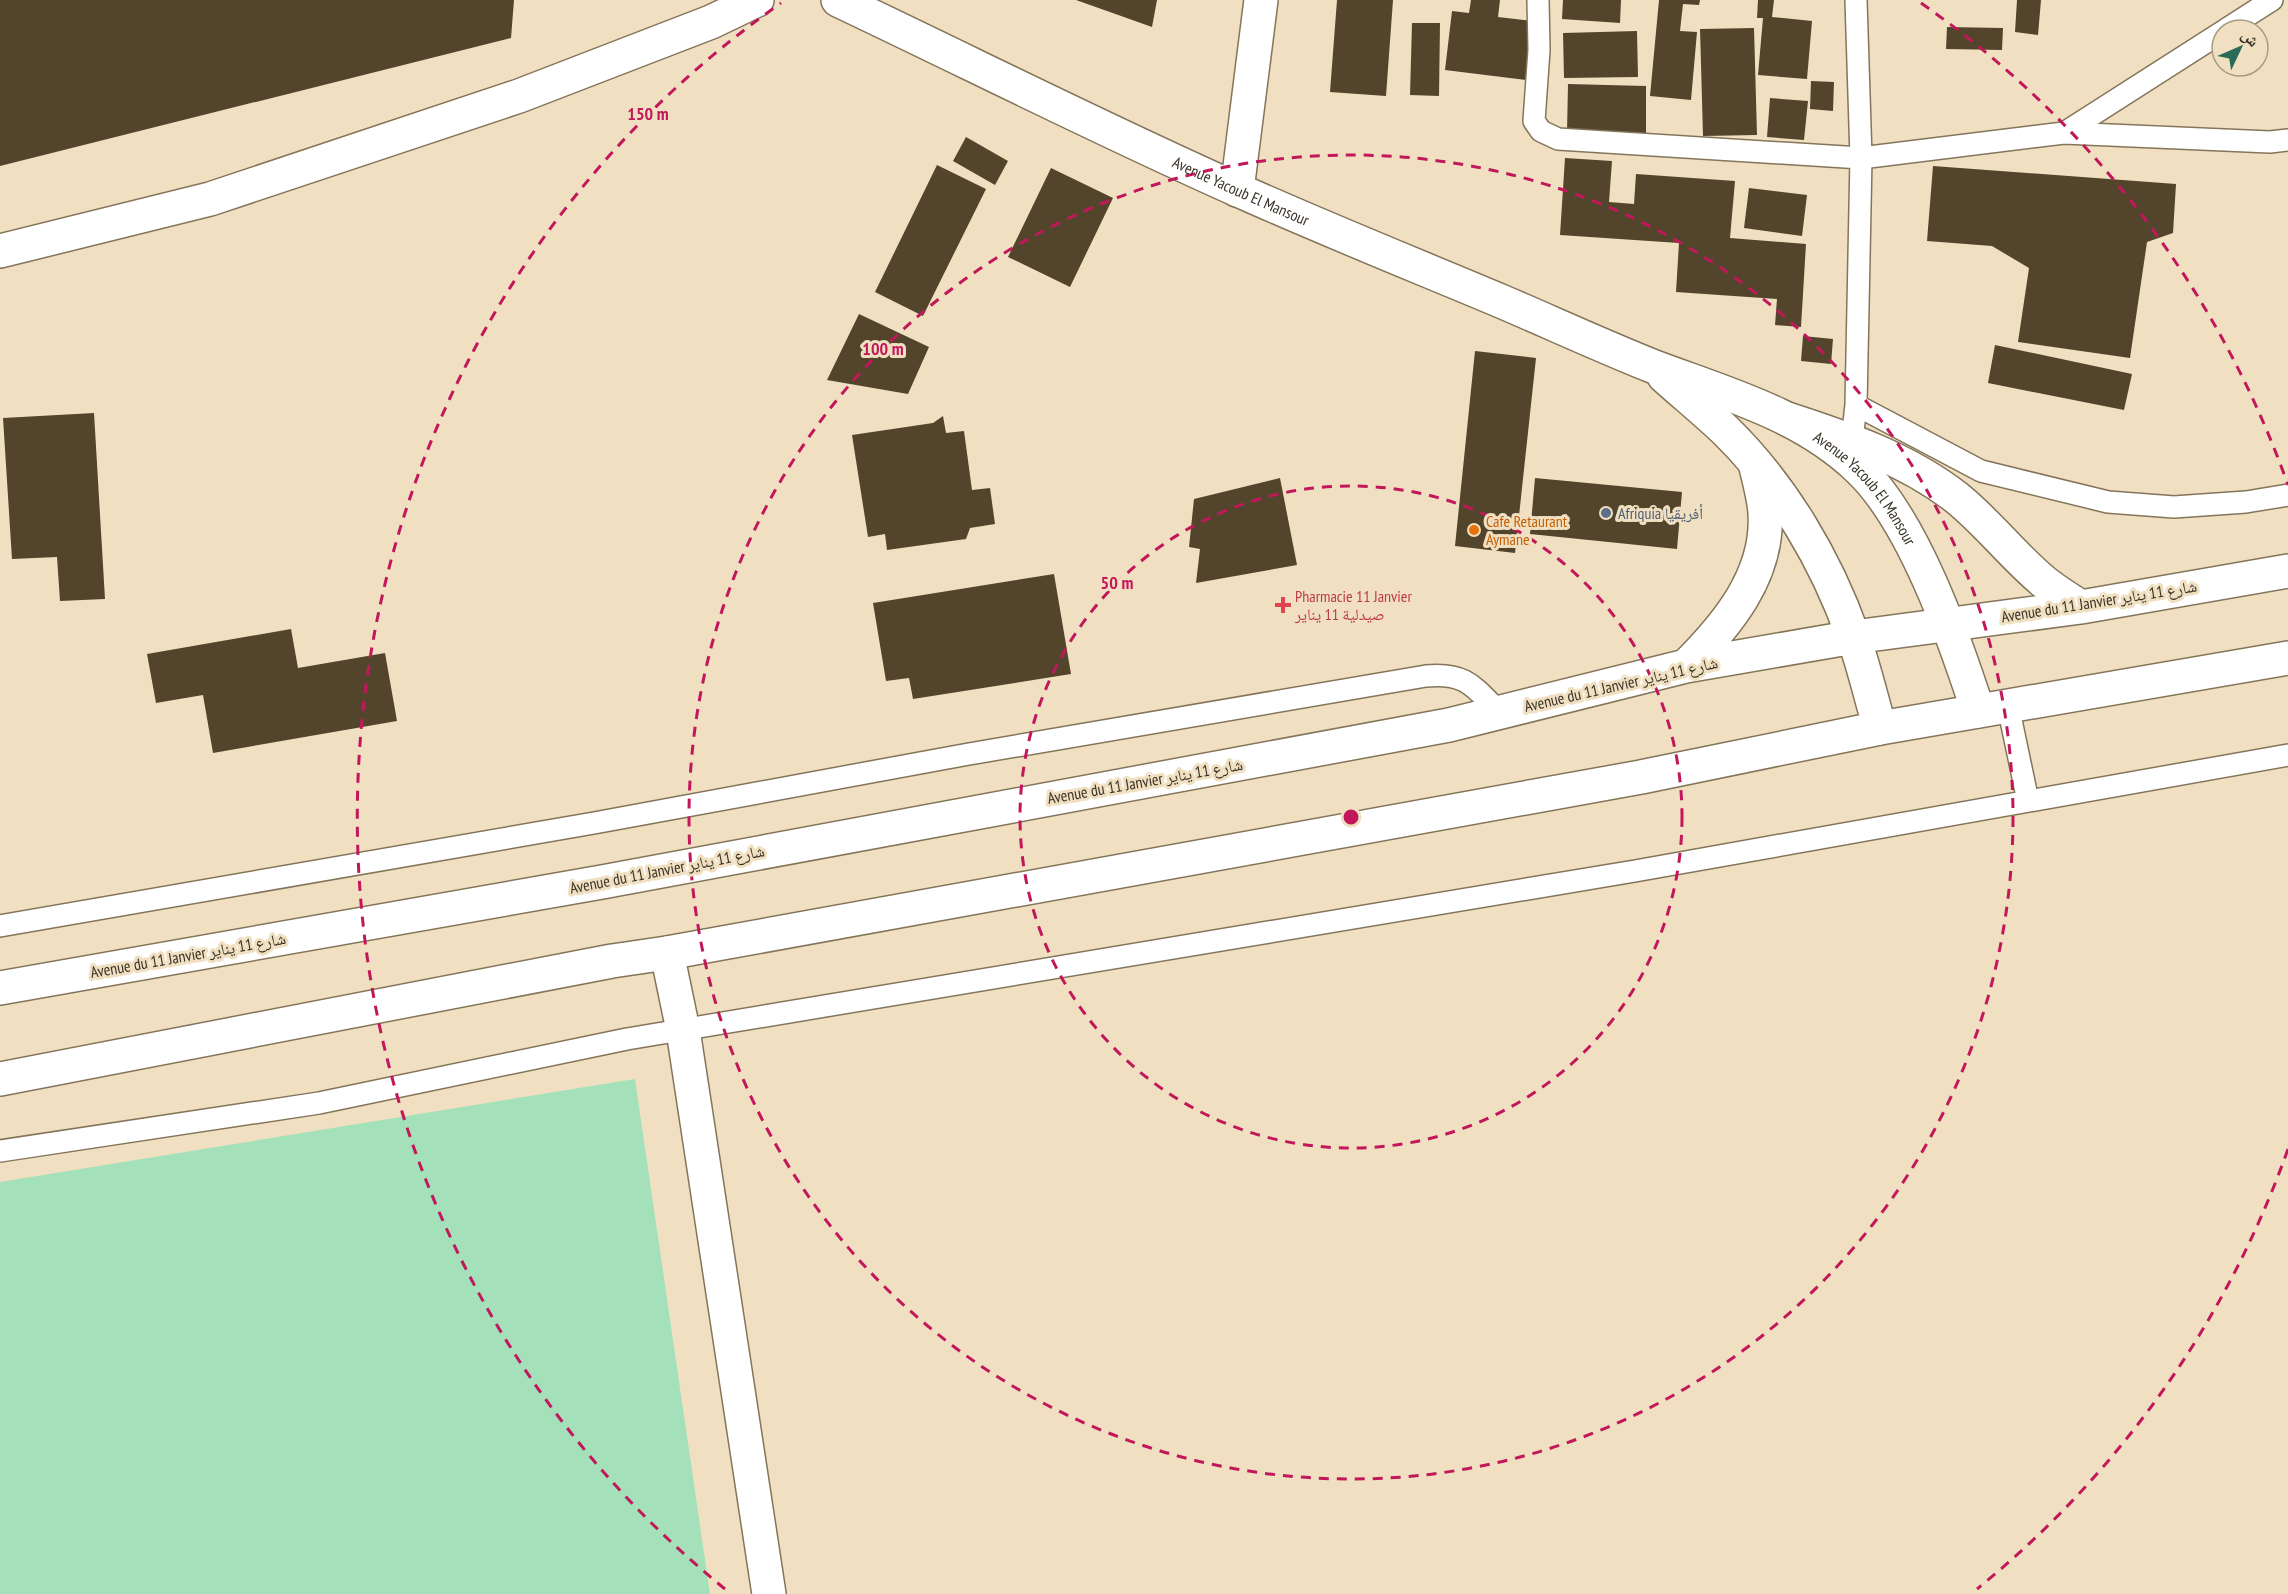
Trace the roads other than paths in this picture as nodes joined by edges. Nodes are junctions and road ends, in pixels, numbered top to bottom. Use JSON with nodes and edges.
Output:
{"nodes":[{"id":1,"x":758,"y":0,"type":"edge"},
{"id":2,"x":838,"y":0,"type":"edge"},
{"id":3,"x":1261,"y":0,"type":"edge"},
{"id":4,"x":1538,"y":0,"type":"edge"},
{"id":5,"x":1856,"y":0,"type":"edge"},
{"id":6,"x":2272,"y":0,"type":"edge"},
{"id":7,"x":2244,"y":18,"type":"edge"},
{"id":8,"x":2210,"y":39,"type":"edge"},
{"id":9,"x":2064,"y":133,"type":"junction"},
{"id":10,"x":2288,"y":140,"type":"edge"},
{"id":11,"x":1861,"y":158,"type":"junction"},
{"id":12,"x":1237,"y":190,"type":"junction"},
{"id":13,"x":0,"y":251,"type":"edge"},
{"id":14,"x":1651,"y":365,"type":"junction"},
{"id":15,"x":1856,"y":405,"type":"junction"},
{"id":16,"x":1787,"y":419,"type":"junction"},
{"id":17,"x":1852,"y":440,"type":"junction"},
{"id":18,"x":1755,"y":463,"type":"junction"},
{"id":19,"x":2288,"y":495,"type":"edge"},
{"id":20,"x":2288,"y":571,"type":"edge"},
{"id":21,"x":2081,"y":607,"type":"junction"},
{"id":22,"x":1948,"y":624,"type":"junction"},
{"id":23,"x":1854,"y":637,"type":"junction"},
{"id":24,"x":2288,"y":658,"type":"edge"},
{"id":25,"x":1686,"y":666,"type":"junction"},
{"id":26,"x":1993,"y":709,"type":"junction"},
{"id":27,"x":1500,"y":712,"type":"junction"},
{"id":28,"x":1880,"y":728,"type":"junction"},
{"id":29,"x":2288,"y":754,"type":"edge"},
{"id":30,"x":2028,"y":801,"type":"junction"},
{"id":31,"x":0,"y":926,"type":"edge"},
{"id":32,"x":667,"y":953,"type":"junction"},
{"id":33,"x":0,"y":988,"type":"edge"},
{"id":34,"x":683,"y":1030,"type":"junction"},
{"id":35,"x":0,"y":1079,"type":"edge"},
{"id":36,"x":0,"y":1151,"type":"edge"},
{"id":37,"x":769,"y":1594,"type":"edge"}],
"edges":[{"from":1,"to":13,"type":"main road"},
{"from":2,"to":12,"type":"main road","name":"Avenue Yacoub El Mansour"},
{"from":3,"to":12,"type":"main road"},
{"from":4,"to":11,"type":"lane"},
{"from":5,"to":11,"type":"lane"},
{"from":6,"to":7,"type":"lane"},
{"from":8,"to":9,"type":"lane"},
{"from":9,"to":10,"type":"lane"},
{"from":9,"to":11,"type":"lane"},
{"from":11,"to":15,"type":"lane"},
{"from":12,"to":14,"type":"main road","name":"Avenue Yacoub El Mansour"},
{"from":14,"to":16,"type":"main road","name":"Avenue Yacoub El Mansour"},
{"from":14,"to":18,"type":"main road","name":"Avenue Yacoub El Mansour"},
{"from":15,"to":17,"type":"lane"},
{"from":15,"to":19,"type":"lane"},
{"from":16,"to":17,"type":"main road"},
{"from":16,"to":22,"type":"main road","name":"Avenue Yacoub El Mansour"},
{"from":17,"to":21,"type":"main road"},
{"from":18,"to":23,"type":"main road","name":"Avenue Yacoub El Mansour"},
{"from":18,"to":25,"type":"main road"},
{"from":20,"to":21,"type":"main road","name":"Avenue du 11 Janvier شارع 11 يناير"},
{"from":21,"to":22,"type":"main road","name":"Avenue du 11 Janvier شارع 11 يناير"},
{"from":22,"to":23,"type":"main road","name":"Avenue du 11 Janvier شارع 11 يناير"},
{"from":22,"to":26,"type":"main road","name":"Avenue Yacoub El Mansour"},
{"from":23,"to":25,"type":"main road","name":"Avenue du 11 Janvier شارع 11 يناير"},
{"from":23,"to":28,"type":"main road","name":"Avenue Yacoub El Mansour"},
{"from":24,"to":26,"type":"main road"},
{"from":25,"to":27,"type":"main road","name":"Avenue du 11 Janvier شارع 11 يناير"},
{"from":26,"to":28,"type":"main road"},
{"from":26,"to":30,"type":"lane"},
{"from":27,"to":31,"type":"lane"},
{"from":27,"to":33,"type":"main road","name":"Avenue du 11 Janvier شارع 11 يناير"},
{"from":28,"to":32,"type":"main road"},
{"from":29,"to":30,"type":"lane"},
{"from":30,"to":34,"type":"lane"},
{"from":32,"to":34,"type":"main road"},
{"from":32,"to":35,"type":"main road"},
{"from":34,"to":36,"type":"lane"},
{"from":34,"to":37,"type":"main road"}]}
